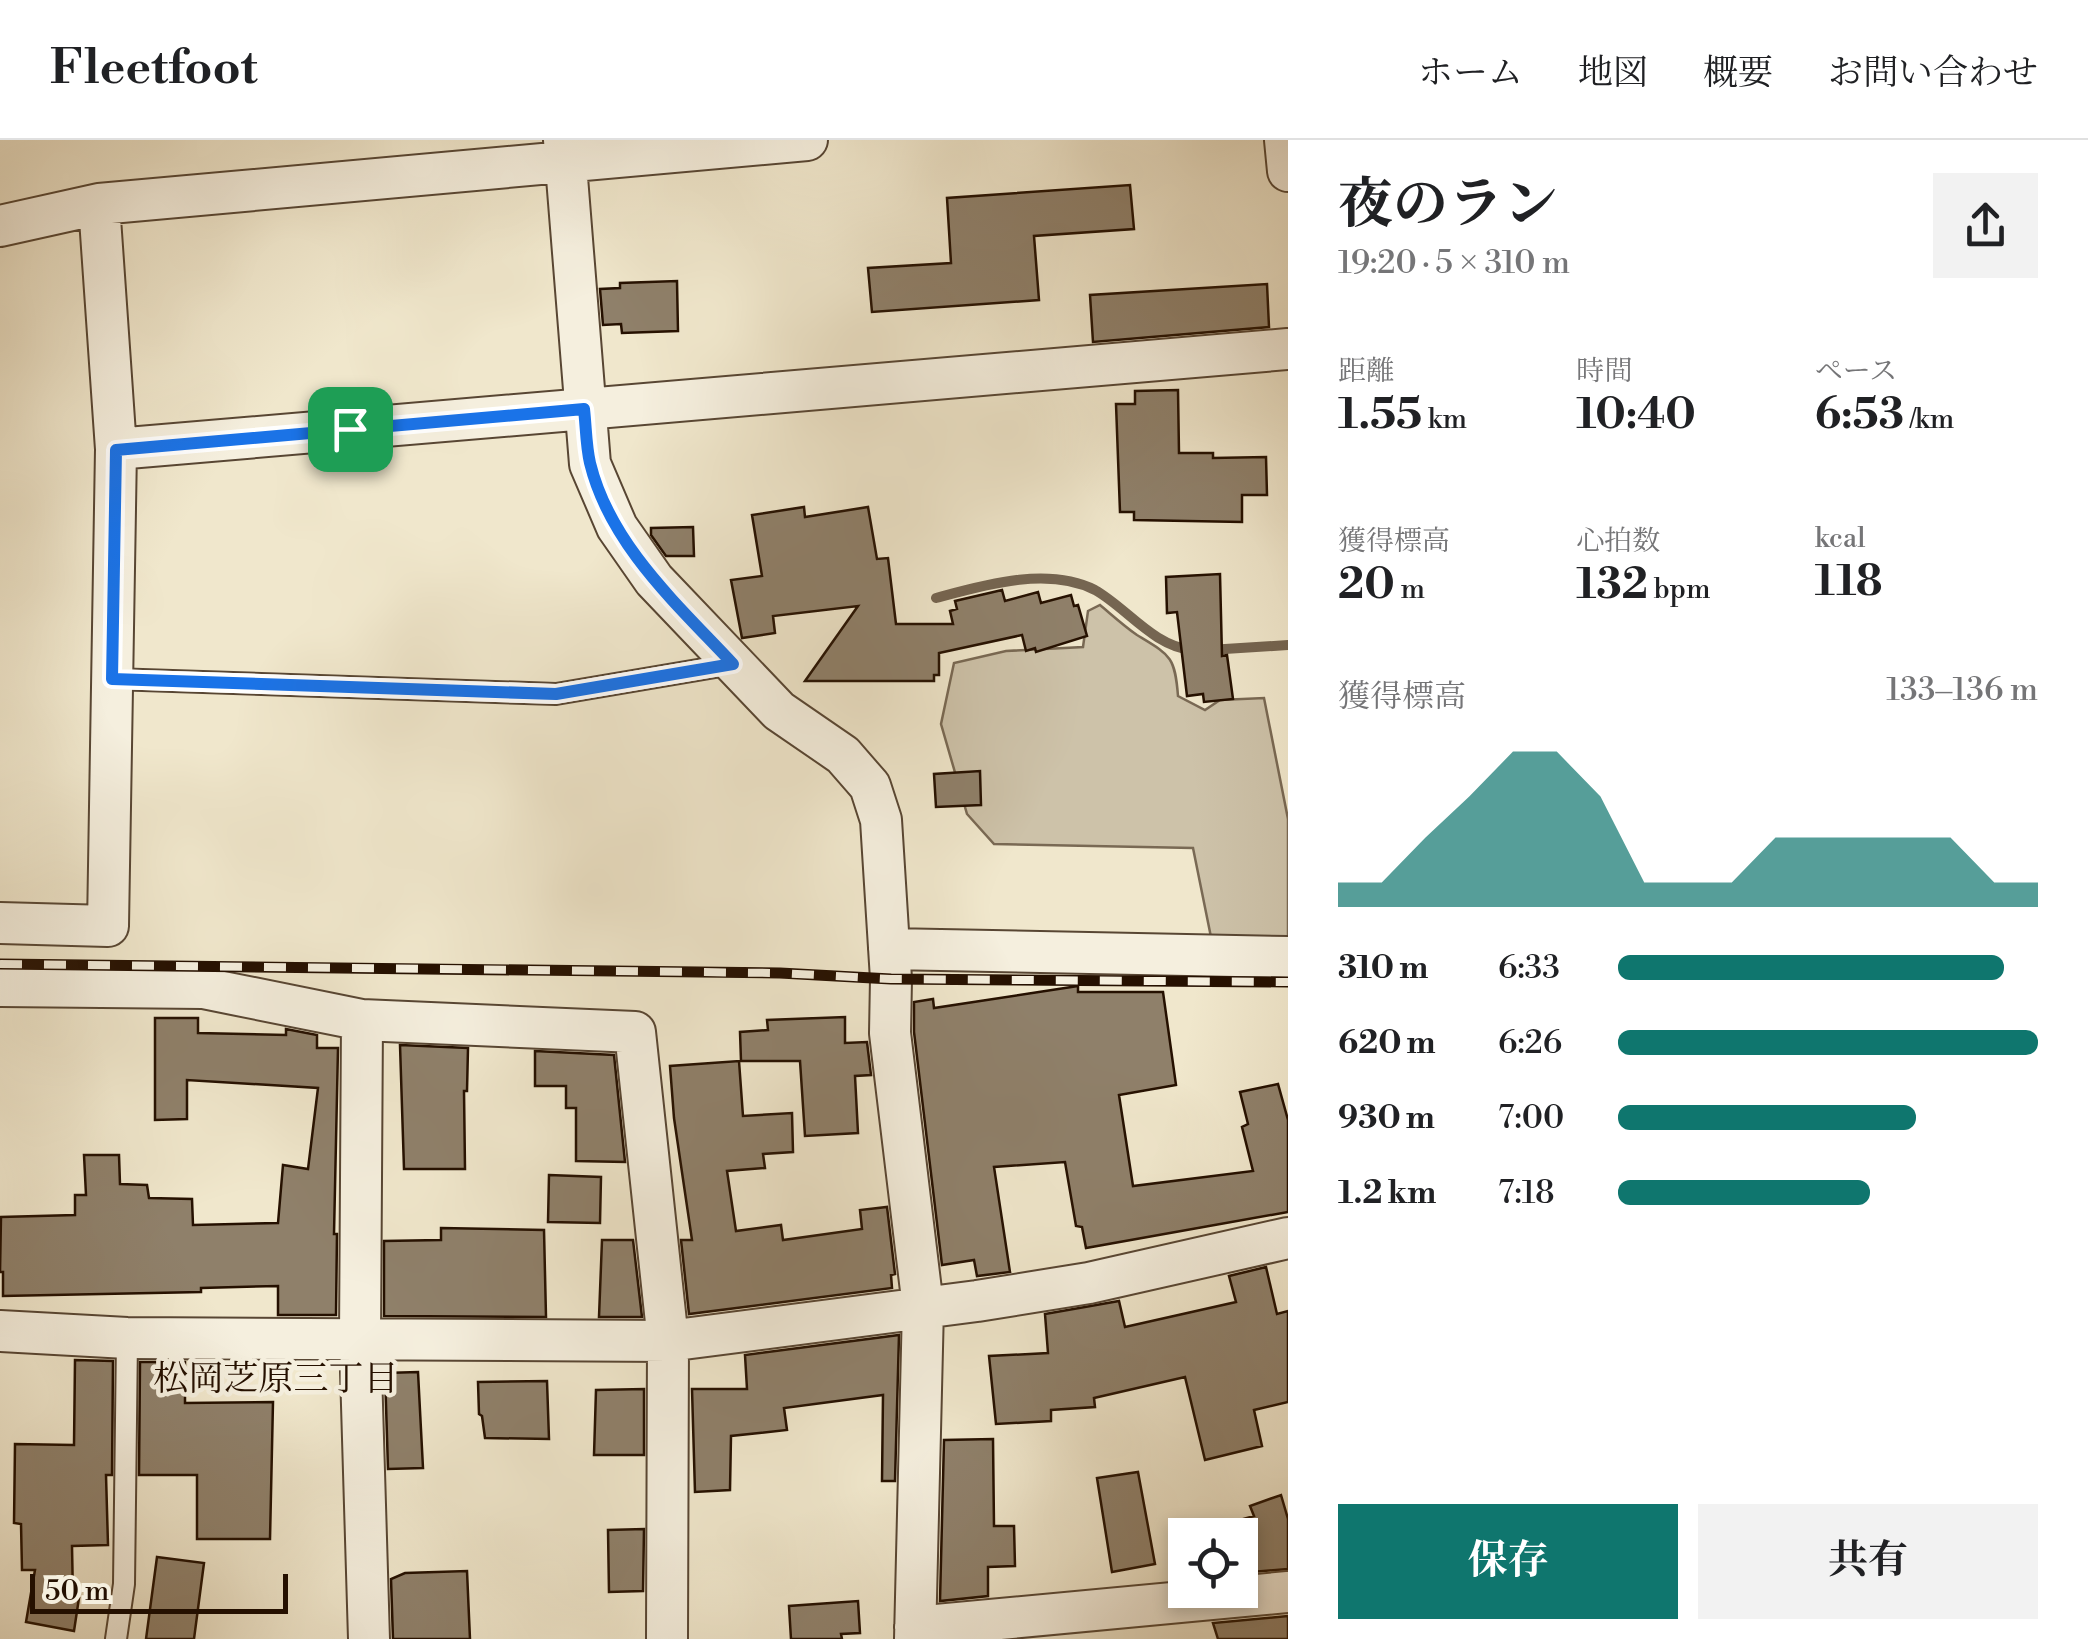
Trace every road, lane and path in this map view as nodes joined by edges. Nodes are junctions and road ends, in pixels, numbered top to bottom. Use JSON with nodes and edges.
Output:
{"nodes":[{"id":1,"x":807,"y":140,"type":"edge"},
{"id":2,"x":1285,"y":140,"type":"edge"},
{"id":3,"x":565,"y":150,"type":"edge"},
{"id":4,"x":1288,"y":171,"type":"edge"},
{"id":5,"x":99,"y":204,"type":"junction"},
{"id":6,"x":0,"y":226,"type":"edge"},
{"id":7,"x":1288,"y":349,"type":"edge"},
{"id":8,"x":584,"y":409,"type":"junction"},
{"id":9,"x":116,"y":450,"type":"junction"},
{"id":10,"x":733,"y":664,"type":"junction"},
{"id":11,"x":112,"y":679,"type":"junction"},
{"id":12,"x":0,"y":923,"type":"edge"},
{"id":13,"x":889,"y":948,"type":"junction"},
{"id":14,"x":1288,"y":957,"type":"edge"},
{"id":15,"x":0,"y":986,"type":"edge"},
{"id":16,"x":362,"y":1020,"type":"junction"},
{"id":17,"x":1288,"y":1238,"type":"edge"},
{"id":18,"x":923,"y":1307,"type":"junction"},
{"id":19,"x":0,"y":1331,"type":"edge"},
{"id":20,"x":127,"y":1338,"type":"junction"},
{"id":21,"x":360,"y":1338,"type":"junction"},
{"id":22,"x":668,"y":1341,"type":"junction"},
{"id":23,"x":1288,"y":1592,"type":"edge"},
{"id":24,"x":915,"y":1633,"type":"edge"},
{"id":25,"x":116,"y":1639,"type":"edge"},
{"id":26,"x":370,"y":1639,"type":"edge"},
{"id":27,"x":666,"y":1639,"type":"edge"}],
"edges":[{"from":1,"to":3,"type":"street"},
{"from":2,"to":4,"type":"street"},
{"from":3,"to":5,"type":"street"},
{"from":3,"to":8,"type":"street"},
{"from":5,"to":6,"type":"street"},
{"from":5,"to":9,"type":"street"},
{"from":7,"to":8,"type":"street"},
{"from":8,"to":9,"type":"street"},
{"from":8,"to":10,"type":"street"},
{"from":9,"to":11,"type":"street"},
{"from":10,"to":11,"type":"lane"},
{"from":10,"to":13,"type":"street"},
{"from":11,"to":12,"type":"street"},
{"from":13,"to":14,"type":"street"},
{"from":13,"to":18,"type":"street"},
{"from":15,"to":16,"type":"street"},
{"from":16,"to":21,"type":"street"},
{"from":16,"to":22,"type":"street"},
{"from":17,"to":18,"type":"street"},
{"from":18,"to":22,"type":"street"},
{"from":18,"to":24,"type":"street"},
{"from":19,"to":20,"type":"street"},
{"from":20,"to":21,"type":"street"},
{"from":20,"to":25,"type":"lane"},
{"from":21,"to":22,"type":"street"},
{"from":21,"to":26,"type":"street"},
{"from":22,"to":27,"type":"street"},
{"from":23,"to":24,"type":"street"}]}
